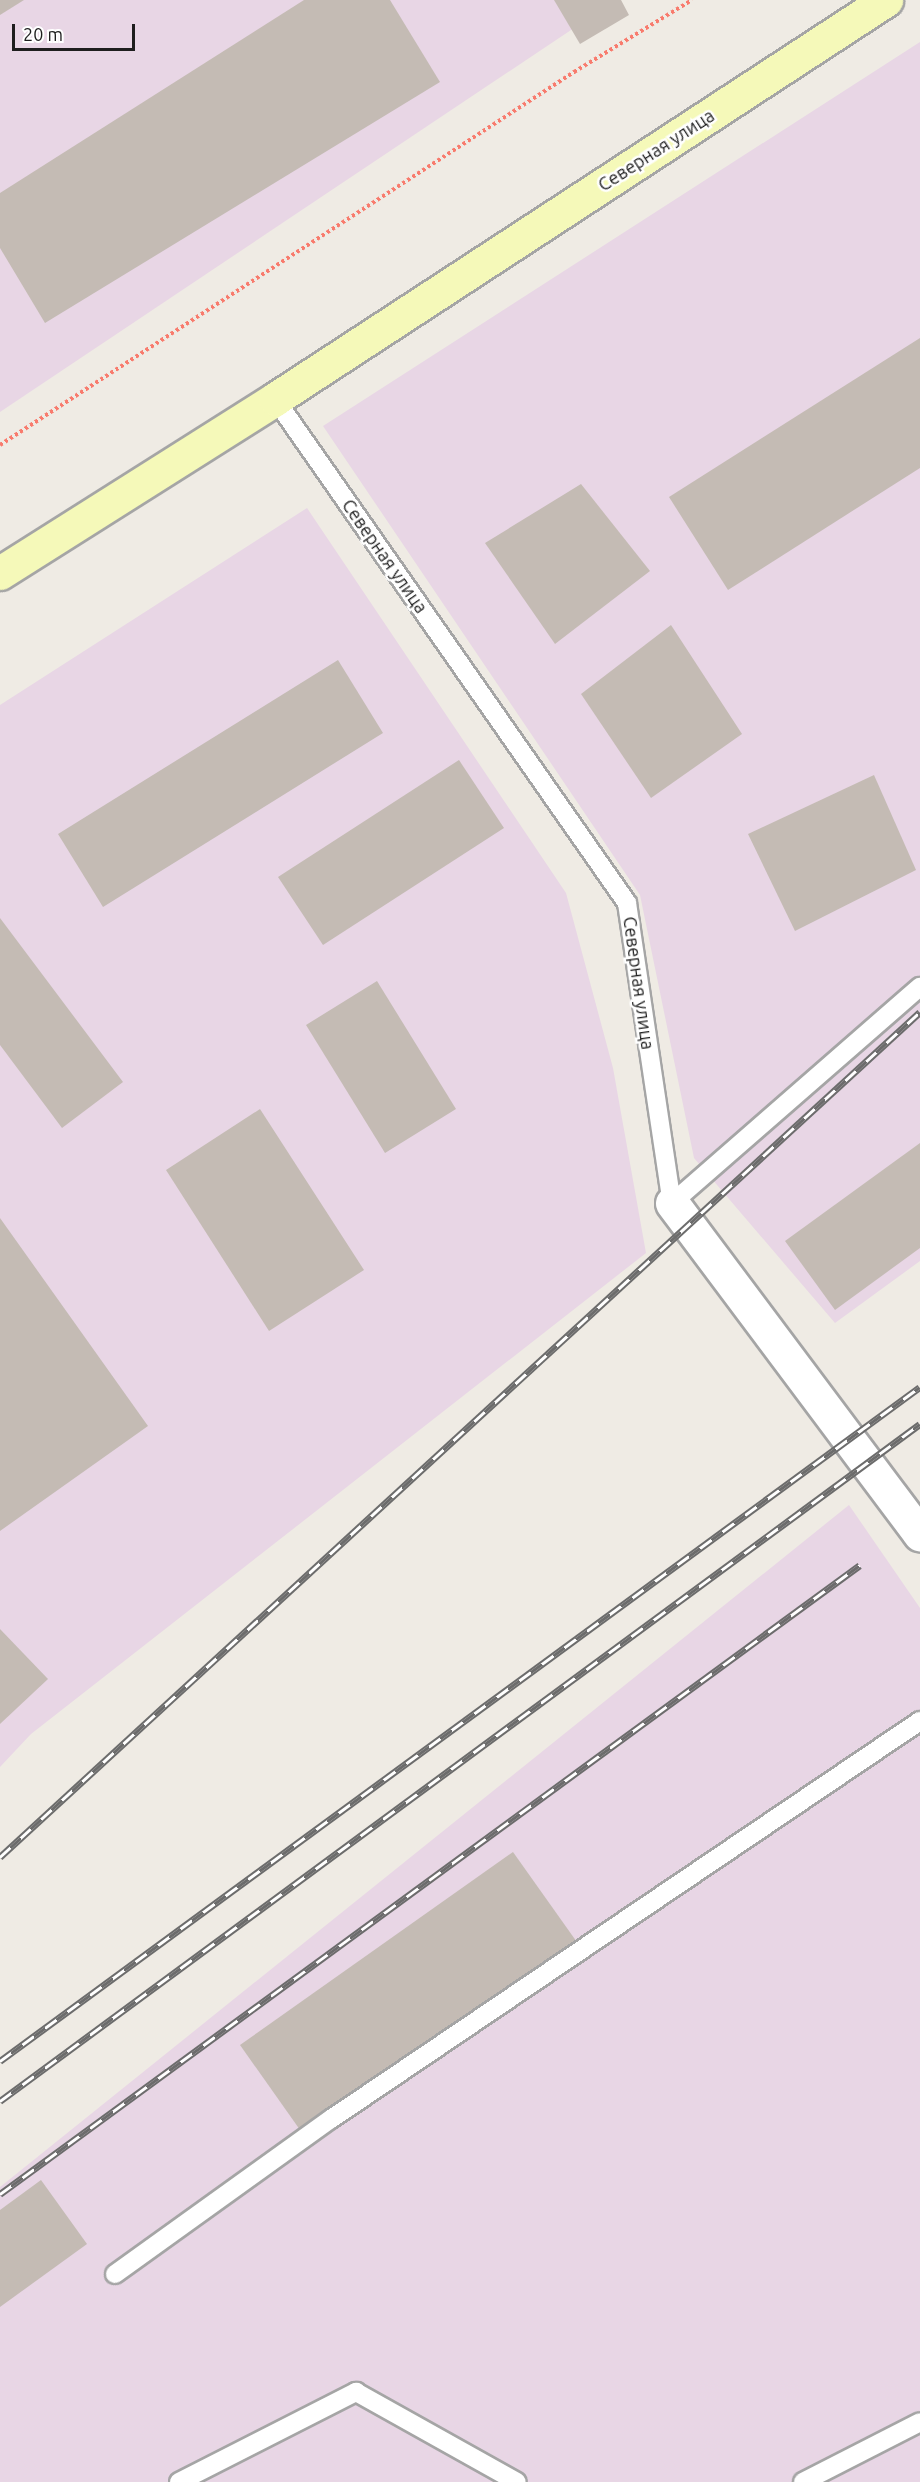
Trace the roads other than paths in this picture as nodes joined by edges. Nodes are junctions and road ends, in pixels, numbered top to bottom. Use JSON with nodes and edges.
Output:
{"nodes":[{"id":1,"x":886,"y":0,"type":"edge"},
{"id":2,"x":275,"y":399,"type":"junction"},
{"id":3,"x":0,"y":573,"type":"edge"},
{"id":4,"x":920,"y":987,"type":"edge"},
{"id":5,"x":672,"y":1203,"type":"junction"},
{"id":6,"x":920,"y":1534,"type":"edge"},
{"id":7,"x":918,"y":1727,"type":"edge"},
{"id":8,"x":115,"y":2274,"type":"dead end"},
{"id":9,"x":920,"y":2422,"type":"edge"},
{"id":10,"x":179,"y":2482,"type":"edge"},
{"id":11,"x":517,"y":2482,"type":"edge"},
{"id":12,"x":803,"y":2482,"type":"edge"}],
"edges":[{"from":1,"to":2,"type":"main road","name":"Северная улица"},
{"from":2,"to":3,"type":"main road","name":"Северная улица"},
{"from":2,"to":5,"type":"lane","name":"Северная улица"},
{"from":4,"to":5,"type":"lane"},
{"from":5,"to":6,"type":"street"},
{"from":7,"to":8,"type":"lane"},
{"from":9,"to":12,"type":"lane"},
{"from":10,"to":11,"type":"lane"}]}
